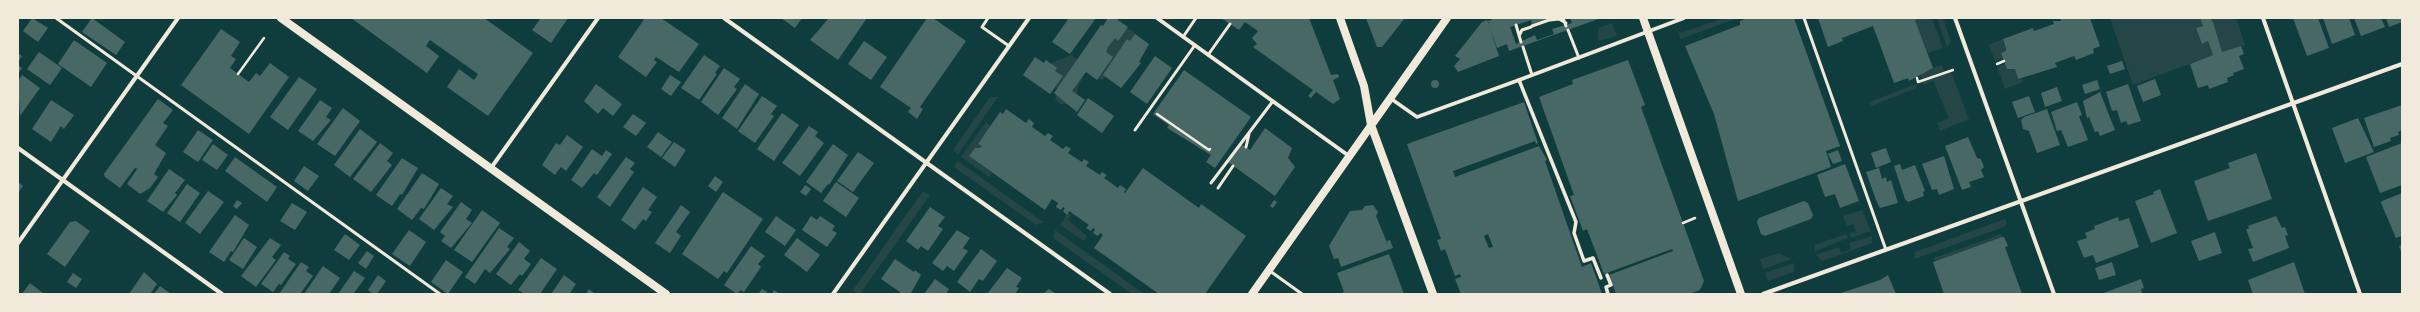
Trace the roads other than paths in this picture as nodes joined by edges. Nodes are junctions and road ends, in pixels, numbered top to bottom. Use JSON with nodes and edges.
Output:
{"nodes":[{"id":1,"x":56,"y":18,"type":"edge"},
{"id":2,"x":178,"y":18,"type":"edge"},
{"id":3,"x":281,"y":18,"type":"edge"},
{"id":4,"x":598,"y":18,"type":"edge"},
{"id":5,"x":724,"y":18,"type":"edge"},
{"id":6,"x":988,"y":18,"type":"edge"},
{"id":7,"x":1029,"y":18,"type":"edge"},
{"id":8,"x":1157,"y":18,"type":"edge"},
{"id":9,"x":1196,"y":18,"type":"edge"},
{"id":10,"x":1340,"y":18,"type":"edge"},
{"id":11,"x":1447,"y":18,"type":"edge"},
{"id":12,"x":1563,"y":18,"type":"edge"},
{"id":13,"x":1643,"y":18,"type":"edge"},
{"id":14,"x":1684,"y":18,"type":"edge"},
{"id":15,"x":1804,"y":18,"type":"edge"},
{"id":16,"x":1955,"y":18,"type":"edge"},
{"id":17,"x":2263,"y":18,"type":"edge"},
{"id":18,"x":1230,"y":24,"type":"dead end"},
{"id":19,"x":1516,"y":25,"type":"dead end"},
{"id":20,"x":1568,"y":30,"type":"dead end"},
{"id":21,"x":1648,"y":32,"type":"junction"},
{"id":22,"x":1519,"y":36,"type":"junction"},
{"id":23,"x":1183,"y":37,"type":"junction"},
{"id":24,"x":1521,"y":42,"type":"dead end"},
{"id":25,"x":1009,"y":46,"type":"junction"},
{"id":26,"x":1195,"y":46,"type":"junction"},
{"id":27,"x":1523,"y":47,"type":"dead end"},
{"id":28,"x":1208,"y":55,"type":"junction"},
{"id":29,"x":1579,"y":58,"type":"junction"},
{"id":30,"x":2402,"y":64,"type":"edge"},
{"id":31,"x":1532,"y":75,"type":"junction"},
{"id":32,"x":137,"y":76,"type":"junction"},
{"id":33,"x":1519,"y":80,"type":"junction"},
{"id":34,"x":1390,"y":98,"type":"junction"},
{"id":35,"x":1272,"y":101,"type":"junction"},
{"id":36,"x":2293,"y":103,"type":"junction"},
{"id":37,"x":1371,"y":125,"type":"junction"},
{"id":38,"x":1135,"y":130,"type":"dead end"},
{"id":39,"x":1249,"y":134,"type":"junction"},
{"id":40,"x":1246,"y":147,"type":"dead end"},
{"id":41,"x":18,"y":148,"type":"edge"},
{"id":42,"x":1349,"y":156,"type":"junction"},
{"id":43,"x":926,"y":163,"type":"junction"},
{"id":44,"x":1233,"y":166,"type":"dead end"},
{"id":45,"x":491,"y":168,"type":"junction"},
{"id":46,"x":63,"y":180,"type":"junction"},
{"id":47,"x":1210,"y":183,"type":"dead end"},
{"id":48,"x":1218,"y":188,"type":"dead end"},
{"id":49,"x":2021,"y":201,"type":"junction"},
{"id":50,"x":18,"y":243,"type":"edge"},
{"id":51,"x":1886,"y":250,"type":"junction"},
{"id":52,"x":1268,"y":270,"type":"junction"},
{"id":53,"x":1607,"y":276,"type":"dead end"},
{"id":54,"x":1600,"y":278,"type":"dead end"},
{"id":55,"x":222,"y":294,"type":"edge"},
{"id":56,"x":440,"y":294,"type":"edge"},
{"id":57,"x":666,"y":294,"type":"edge"},
{"id":58,"x":833,"y":294,"type":"edge"},
{"id":59,"x":1110,"y":294,"type":"edge"},
{"id":60,"x":1252,"y":294,"type":"edge"},
{"id":61,"x":1302,"y":294,"type":"edge"},
{"id":62,"x":1433,"y":294,"type":"edge"},
{"id":63,"x":1608,"y":294,"type":"edge"},
{"id":64,"x":1741,"y":294,"type":"edge"},
{"id":65,"x":1763,"y":294,"type":"edge"},
{"id":66,"x":2054,"y":294,"type":"edge"},
{"id":67,"x":2360,"y":294,"type":"edge"}],
"edges":[{"from":1,"to":32,"type":"lane"},
{"from":2,"to":32,"type":"street"},
{"from":3,"to":45,"type":"main road"},
{"from":4,"to":45,"type":"street"},
{"from":5,"to":43,"type":"street"},
{"from":6,"to":25,"type":"lane"},
{"from":7,"to":25,"type":"street"},
{"from":8,"to":23,"type":"street"},
{"from":9,"to":23,"type":"lane"},
{"from":10,"to":37,"type":"main road"},
{"from":11,"to":34,"type":"main road"},
{"from":12,"to":22,"type":"lane"},
{"from":13,"to":21,"type":"main road"},
{"from":14,"to":21,"type":"street"},
{"from":15,"to":51,"type":"lane"},
{"from":16,"to":49,"type":"street"},
{"from":17,"to":36,"type":"street"},
{"from":18,"to":28,"type":"lane"},
{"from":19,"to":22,"type":"lane"},
{"from":20,"to":29,"type":"lane"},
{"from":21,"to":29,"type":"street"},
{"from":21,"to":64,"type":"main road"},
{"from":22,"to":24,"type":"lane"},
{"from":23,"to":26,"type":"street"},
{"from":25,"to":43,"type":"street"},
{"from":26,"to":28,"type":"street"},
{"from":26,"to":38,"type":"lane"},
{"from":27,"to":31,"type":"lane"},
{"from":28,"to":35,"type":"street"},
{"from":29,"to":31,"type":"street"},
{"from":30,"to":36,"type":"street"},
{"from":31,"to":33,"type":"street"},
{"from":32,"to":46,"type":"street"},
{"from":32,"to":56,"type":"lane"},
{"from":33,"to":34,"type":"street"},
{"from":33,"to":54,"type":"street"},
{"from":34,"to":37,"type":"main road"},
{"from":35,"to":39,"type":"lane"},
{"from":35,"to":42,"type":"street"},
{"from":36,"to":49,"type":"street"},
{"from":36,"to":67,"type":"street"},
{"from":37,"to":42,"type":"main road"},
{"from":37,"to":62,"type":"main road"},
{"from":39,"to":40,"type":"lane"},
{"from":39,"to":47,"type":"lane"},
{"from":41,"to":46,"type":"street"},
{"from":42,"to":52,"type":"main road"},
{"from":43,"to":58,"type":"street"},
{"from":43,"to":59,"type":"street"},
{"from":44,"to":48,"type":"lane"},
{"from":45,"to":57,"type":"main road"},
{"from":46,"to":50,"type":"street"},
{"from":46,"to":55,"type":"street"},
{"from":49,"to":51,"type":"street"},
{"from":49,"to":66,"type":"street"},
{"from":51,"to":65,"type":"street"},
{"from":52,"to":60,"type":"main road"},
{"from":52,"to":61,"type":"lane"},
{"from":53,"to":63,"type":"street"}]}
